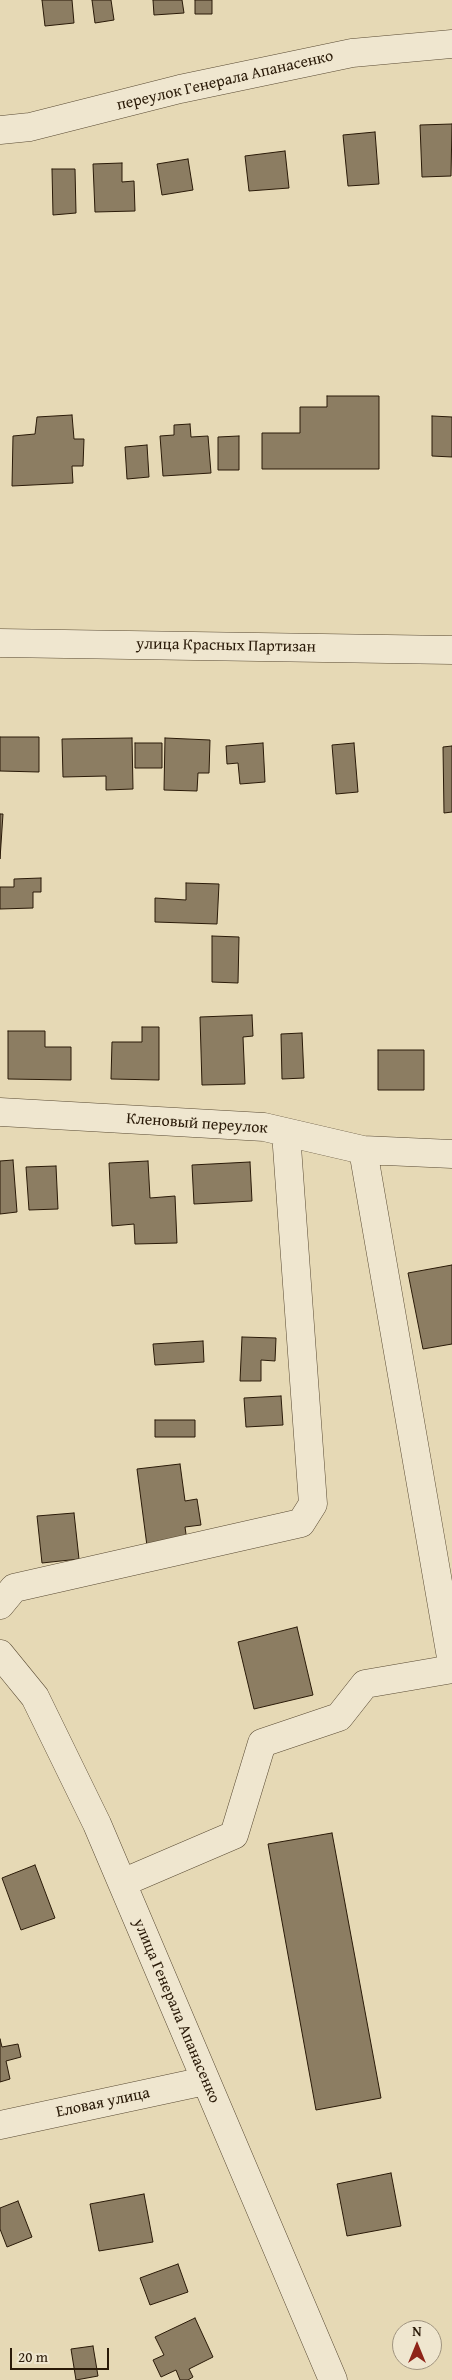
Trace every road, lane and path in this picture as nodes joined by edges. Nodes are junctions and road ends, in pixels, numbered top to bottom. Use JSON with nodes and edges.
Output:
{"nodes":[{"id":1,"x":452,"y":44,"type":"edge"},
{"id":2,"x":0,"y":130,"type":"edge"},
{"id":3,"x":0,"y":643,"type":"edge"},
{"id":4,"x":452,"y":650,"type":"edge"},
{"id":5,"x":0,"y":1112,"type":"edge"},
{"id":6,"x":286,"y":1133,"type":"junction"},
{"id":7,"x":363,"y":1150,"type":"junction"},
{"id":8,"x":452,"y":1154,"type":"edge"},
{"id":9,"x":0,"y":1605,"type":"edge"},
{"id":10,"x":0,"y":1654,"type":"edge"},
{"id":11,"x":451,"y":1656,"type":"edge"},
{"id":12,"x":122,"y":1883,"type":"junction"},
{"id":13,"x":205,"y":2081,"type":"junction"},
{"id":14,"x":0,"y":2125,"type":"edge"},
{"id":15,"x":333,"y":2380,"type":"edge"}],
"edges":[{"from":1,"to":2,"type":"street","name":"переулок Генерала Апанасенко"},
{"from":3,"to":4,"type":"street","name":"улица Красных Партизан"},
{"from":5,"to":6,"type":"street","name":"Кленовый переулок"},
{"from":6,"to":7,"type":"street","name":"Кленовый переулок"},
{"from":6,"to":9,"type":"street"},
{"from":7,"to":8,"type":"street","name":"Кленовый переулок"},
{"from":7,"to":11,"type":"street"},
{"from":10,"to":12,"type":"street","name":"улица Генерала Апанасенко"},
{"from":11,"to":12,"type":"street"},
{"from":12,"to":13,"type":"street","name":"улица Генерала Апанасенко"},
{"from":13,"to":14,"type":"street","name":"Еловая улица"},
{"from":13,"to":15,"type":"street","name":"улица Генерала Апанасенко"}]}
